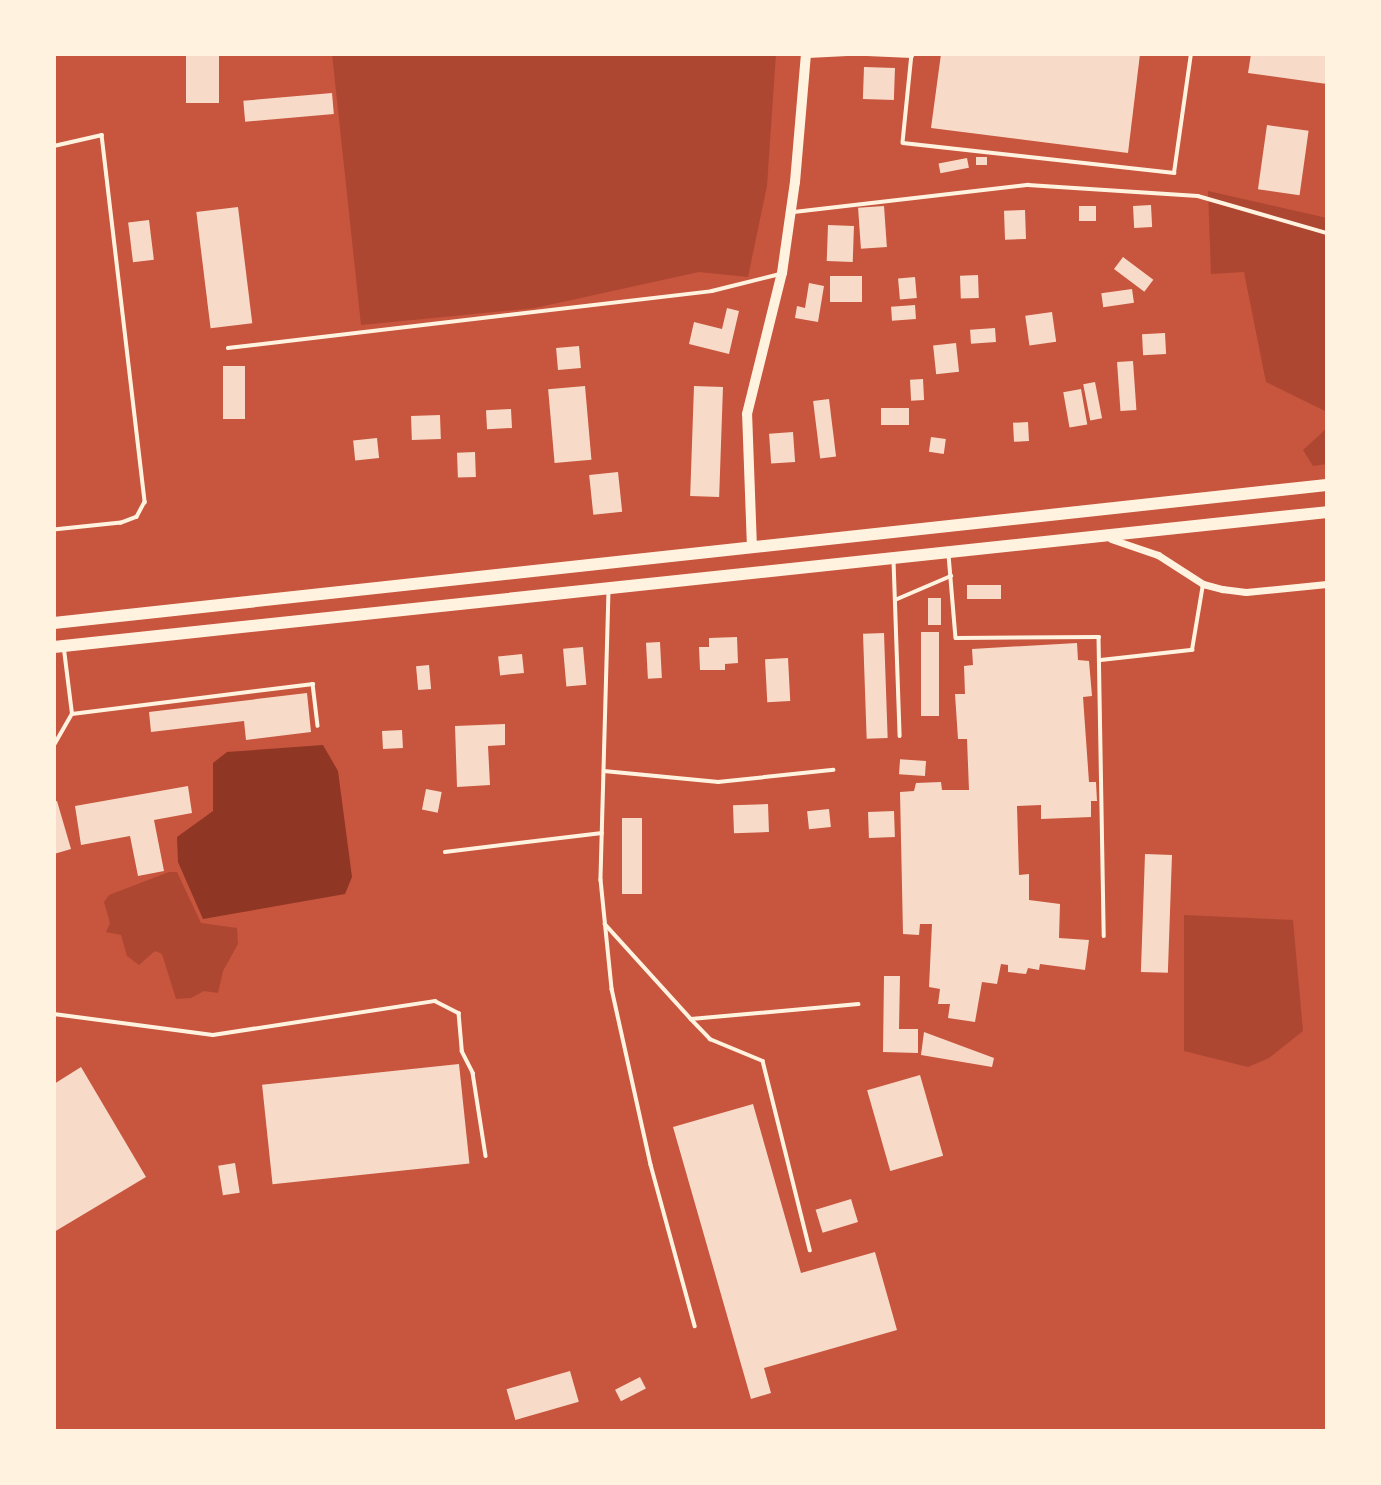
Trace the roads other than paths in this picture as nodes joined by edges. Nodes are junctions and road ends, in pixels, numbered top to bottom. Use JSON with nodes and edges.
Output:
{"nodes":[{"id":1,"x":847,"y":54,"type":"edge"},
{"id":2,"x":867,"y":54,"type":"edge"},
{"id":3,"x":1191,"y":54,"type":"edge"},
{"id":4,"x":806,"y":55,"type":"edge"},
{"id":5,"x":912,"y":55,"type":"edge"},
{"id":6,"x":54,"y":146,"type":"edge"},
{"id":7,"x":791,"y":213,"type":"junction"},
{"id":8,"x":1327,"y":233,"type":"edge"},
{"id":9,"x":782,"y":273,"type":"junction"},
{"id":10,"x":228,"y":348,"type":"dead end"},
{"id":11,"x":1327,"y":485,"type":"edge"},
{"id":12,"x":1327,"y":512,"type":"edge"},
{"id":13,"x":54,"y":530,"type":"edge"},
{"id":14,"x":1100,"y":536,"type":"junction"},
{"id":15,"x":752,"y":548,"type":"junction"},
{"id":16,"x":949,"y":553,"type":"junction"},
{"id":17,"x":894,"y":559,"type":"junction"},
{"id":18,"x":951,"y":576,"type":"junction"},
{"id":19,"x":1203,"y":584,"type":"junction"},
{"id":20,"x":1327,"y":584,"type":"edge"},
{"id":21,"x":610,"y":589,"type":"junction"},
{"id":22,"x":895,"y":600,"type":"junction"},
{"id":23,"x":54,"y":623,"type":"edge"},
{"id":24,"x":59,"y":646,"type":"edge"},
{"id":25,"x":1100,"y":660,"type":"junction"},
{"id":26,"x":72,"y":714,"type":"junction"},
{"id":27,"x":318,"y":726,"type":"dead end"},
{"id":28,"x":900,"y":736,"type":"dead end"},
{"id":29,"x":54,"y":745,"type":"edge"},
{"id":30,"x":833,"y":770,"type":"dead end"},
{"id":31,"x":604,"y":771,"type":"junction"},
{"id":32,"x":602,"y":833,"type":"junction"},
{"id":33,"x":445,"y":852,"type":"dead end"},
{"id":34,"x":605,"y":924,"type":"junction"},
{"id":35,"x":1104,"y":936,"type":"dead end"},
{"id":36,"x":858,"y":1004,"type":"dead end"},
{"id":37,"x":54,"y":1014,"type":"edge"},
{"id":38,"x":691,"y":1019,"type":"junction"},
{"id":39,"x":486,"y":1156,"type":"dead end"},
{"id":40,"x":810,"y":1250,"type":"dead end"},
{"id":41,"x":695,"y":1326,"type":"dead end"}],
"edges":[{"from":1,"to":4,"type":"lane"},
{"from":2,"to":5,"type":"lane"},
{"from":3,"to":5,"type":"lane"},
{"from":4,"to":7,"type":"main road"},
{"from":6,"to":13,"type":"lane"},
{"from":7,"to":8,"type":"lane"},
{"from":7,"to":9,"type":"main road"},
{"from":9,"to":10,"type":"lane"},
{"from":9,"to":15,"type":"main road"},
{"from":11,"to":15,"type":"highway"},
{"from":12,"to":14,"type":"highway"},
{"from":14,"to":16,"type":"highway"},
{"from":14,"to":19,"type":"street"},
{"from":15,"to":23,"type":"highway"},
{"from":16,"to":17,"type":"highway"},
{"from":16,"to":18,"type":"lane"},
{"from":17,"to":21,"type":"highway"},
{"from":17,"to":22,"type":"lane"},
{"from":18,"to":22,"type":"lane"},
{"from":18,"to":25,"type":"lane"},
{"from":19,"to":20,"type":"street"},
{"from":19,"to":25,"type":"lane"},
{"from":21,"to":24,"type":"highway"},
{"from":21,"to":31,"type":"lane"},
{"from":22,"to":28,"type":"lane"},
{"from":24,"to":26,"type":"lane"},
{"from":25,"to":35,"type":"lane"},
{"from":26,"to":27,"type":"lane"},
{"from":26,"to":29,"type":"lane"},
{"from":30,"to":31,"type":"lane"},
{"from":31,"to":32,"type":"lane"},
{"from":32,"to":33,"type":"lane"},
{"from":32,"to":34,"type":"lane"},
{"from":34,"to":38,"type":"lane"},
{"from":34,"to":41,"type":"lane"},
{"from":36,"to":38,"type":"lane"},
{"from":37,"to":39,"type":"lane"},
{"from":38,"to":40,"type":"lane"}]}
